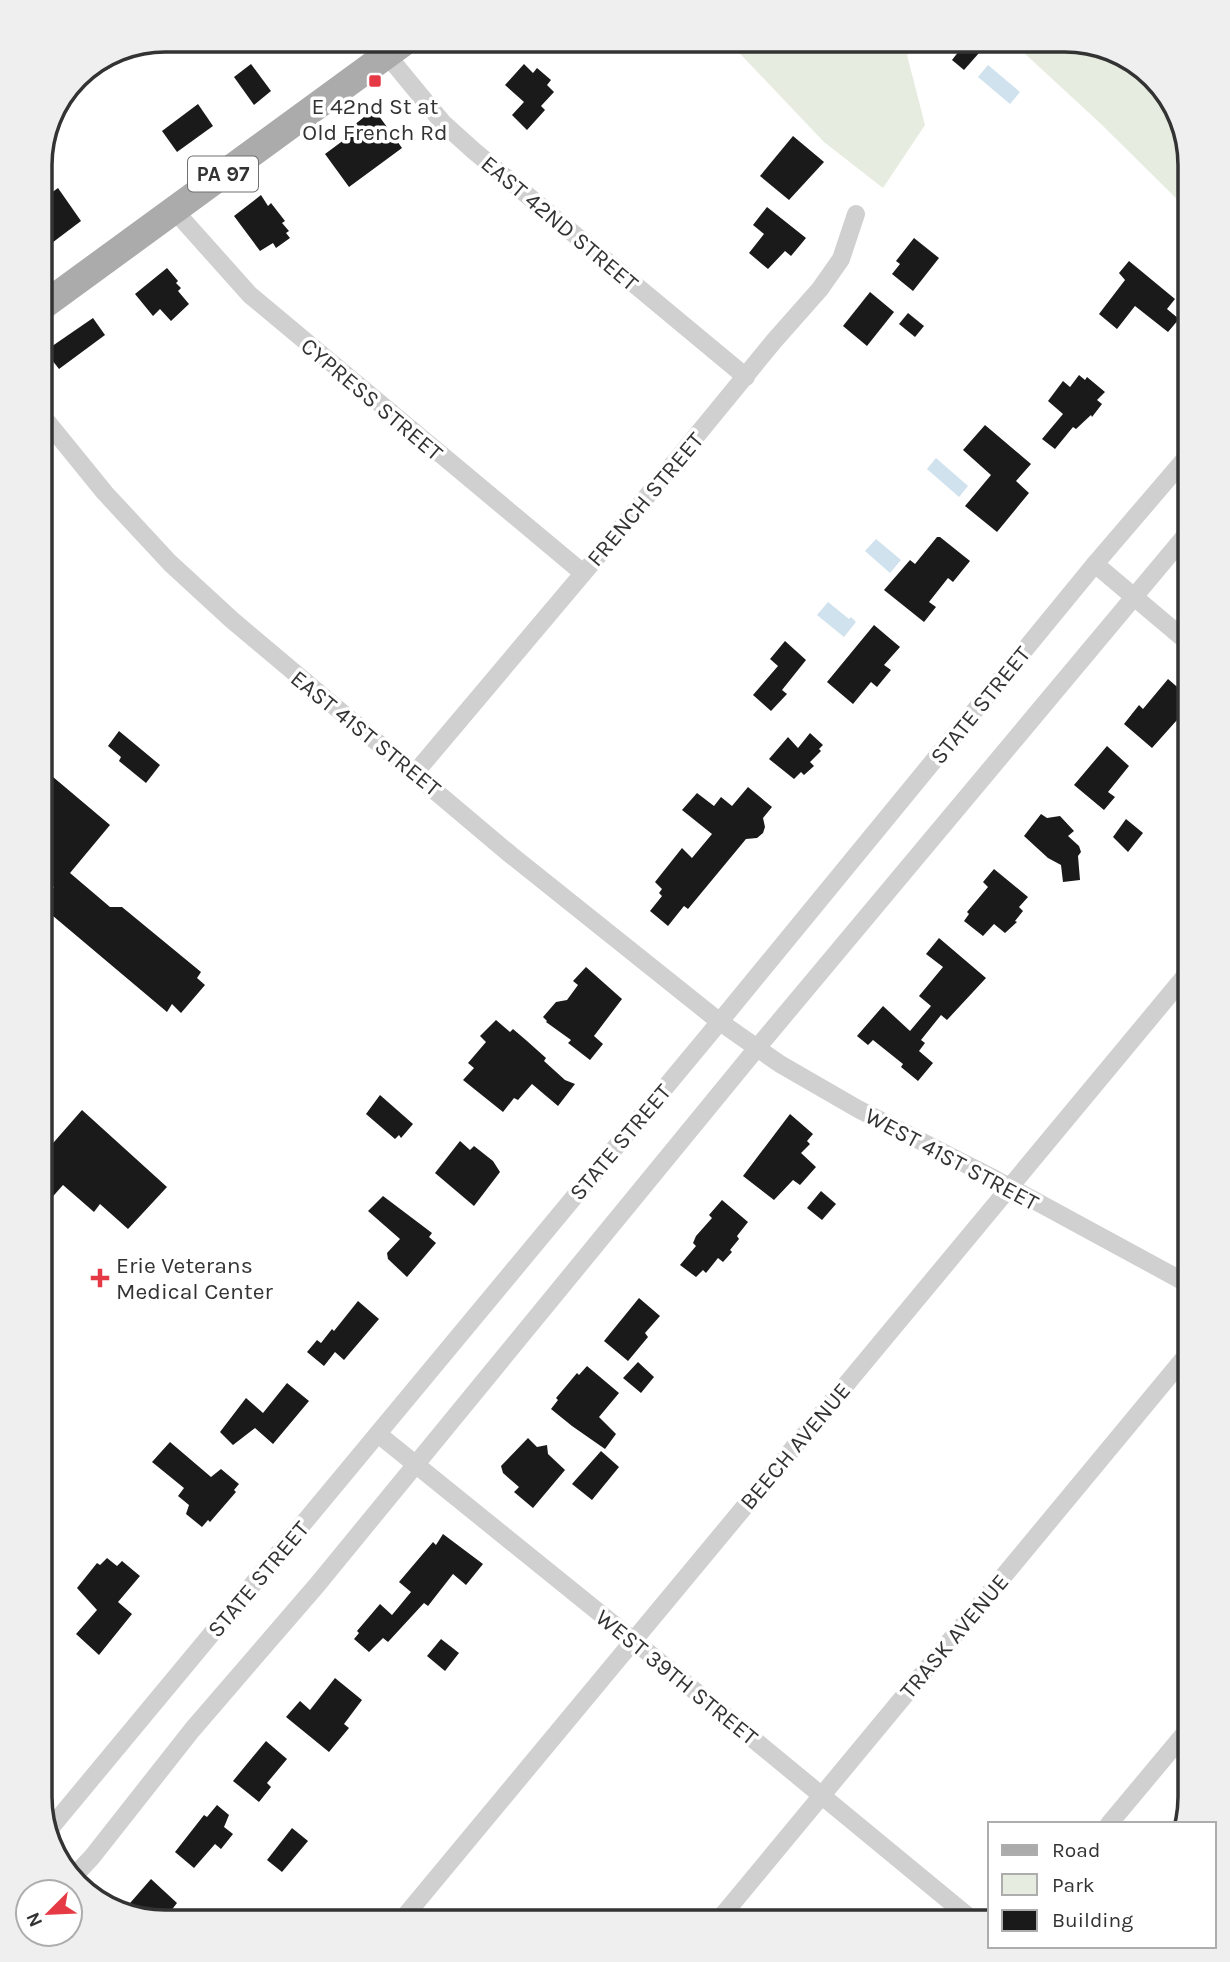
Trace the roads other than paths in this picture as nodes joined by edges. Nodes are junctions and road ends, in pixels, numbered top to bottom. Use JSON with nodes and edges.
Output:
{"nodes":[{"id":1,"x":391,"y":52,"type":"edge"},
{"id":2,"x":400,"y":52,"type":"edge"},
{"id":3,"x":174,"y":210,"type":"junction"},
{"id":4,"x":856,"y":214,"type":"dead end"},
{"id":5,"x":53,"y":299,"type":"edge"},
{"id":6,"x":746,"y":377,"type":"junction"},
{"id":7,"x":53,"y":429,"type":"edge"},
{"id":8,"x":1178,"y":467,"type":"edge"},
{"id":9,"x":1178,"y":544,"type":"edge"},
{"id":10,"x":1095,"y":564,"type":"junction"},
{"id":11,"x":583,"y":573,"type":"junction"},
{"id":12,"x":1133,"y":597,"type":"junction"},
{"id":13,"x":1178,"y":634,"type":"edge"},
{"id":14,"x":415,"y":773,"type":"junction"},
{"id":15,"x":1178,"y":984,"type":"edge"},
{"id":16,"x":720,"y":1022,"type":"junction"},
{"id":17,"x":757,"y":1048,"type":"junction"},
{"id":18,"x":1008,"y":1188,"type":"junction"},
{"id":19,"x":1178,"y":1279,"type":"edge"},
{"id":20,"x":1178,"y":1366,"type":"edge"},
{"id":21,"x":378,"y":1434,"type":"junction"},
{"id":22,"x":415,"y":1465,"type":"junction"},
{"id":23,"x":634,"y":1640,"type":"junction"},
{"id":24,"x":1178,"y":1741,"type":"edge"},
{"id":25,"x":821,"y":1797,"type":"junction"},
{"id":26,"x":56,"y":1822,"type":"edge"},
{"id":27,"x":1111,"y":1822,"type":"edge"},
{"id":28,"x":79,"y":1870,"type":"edge"},
{"id":29,"x":411,"y":1909,"type":"edge"},
{"id":30,"x":728,"y":1910,"type":"edge"},
{"id":31,"x":960,"y":1910,"type":"edge"}],
"edges":[{"from":1,"to":3,"type":"main road","number":"PA 97"},
{"from":2,"to":6,"type":"street","name":"EAST 42ND STREET"},
{"from":3,"to":5,"type":"main road","number":"PA 97"},
{"from":3,"to":11,"type":"street","name":"CYPRESS STREET"},
{"from":4,"to":6,"type":"street","name":"FRENCH STREET"},
{"from":6,"to":11,"type":"street","name":"FRENCH STREET"},
{"from":7,"to":14,"type":"street","name":"EAST 41ST STREET"},
{"from":8,"to":10,"type":"street","name":"STATE STREET"},
{"from":9,"to":12,"type":"street","name":"STATE STREET"},
{"from":10,"to":12,"type":"street"},
{"from":10,"to":16,"type":"street","name":"STATE STREET"},
{"from":11,"to":14,"type":"street","name":"FRENCH STREET"},
{"from":12,"to":13,"type":"street"},
{"from":12,"to":17,"type":"street","name":"STATE STREET"},
{"from":14,"to":16,"type":"street","name":"EAST 41ST STREET"},
{"from":15,"to":18,"type":"street","name":"BEECH AVENUE"},
{"from":16,"to":17,"type":"street","name":"WEST 41ST STREET"},
{"from":16,"to":21,"type":"street","name":"STATE STREET"},
{"from":17,"to":18,"type":"street","name":"WEST 41ST STREET"},
{"from":17,"to":22,"type":"street","name":"STATE STREET"},
{"from":18,"to":19,"type":"street","name":"WEST 41ST STREET"},
{"from":18,"to":23,"type":"street","name":"BEECH AVENUE"},
{"from":20,"to":25,"type":"street","name":"TRASK AVENUE"},
{"from":21,"to":22,"type":"street","name":"WEST 39TH STREET"},
{"from":21,"to":26,"type":"street","name":"STATE STREET"},
{"from":22,"to":23,"type":"street","name":"WEST 39TH STREET"},
{"from":22,"to":28,"type":"street","name":"STATE STREET"},
{"from":23,"to":25,"type":"street","name":"WEST 39TH STREET"},
{"from":23,"to":29,"type":"street","name":"BEECH AVENUE"},
{"from":24,"to":27,"type":"street"},
{"from":25,"to":30,"type":"street","name":"TRASK AVENUE"},
{"from":25,"to":31,"type":"street","name":"WEST 39TH STREET"}]}
